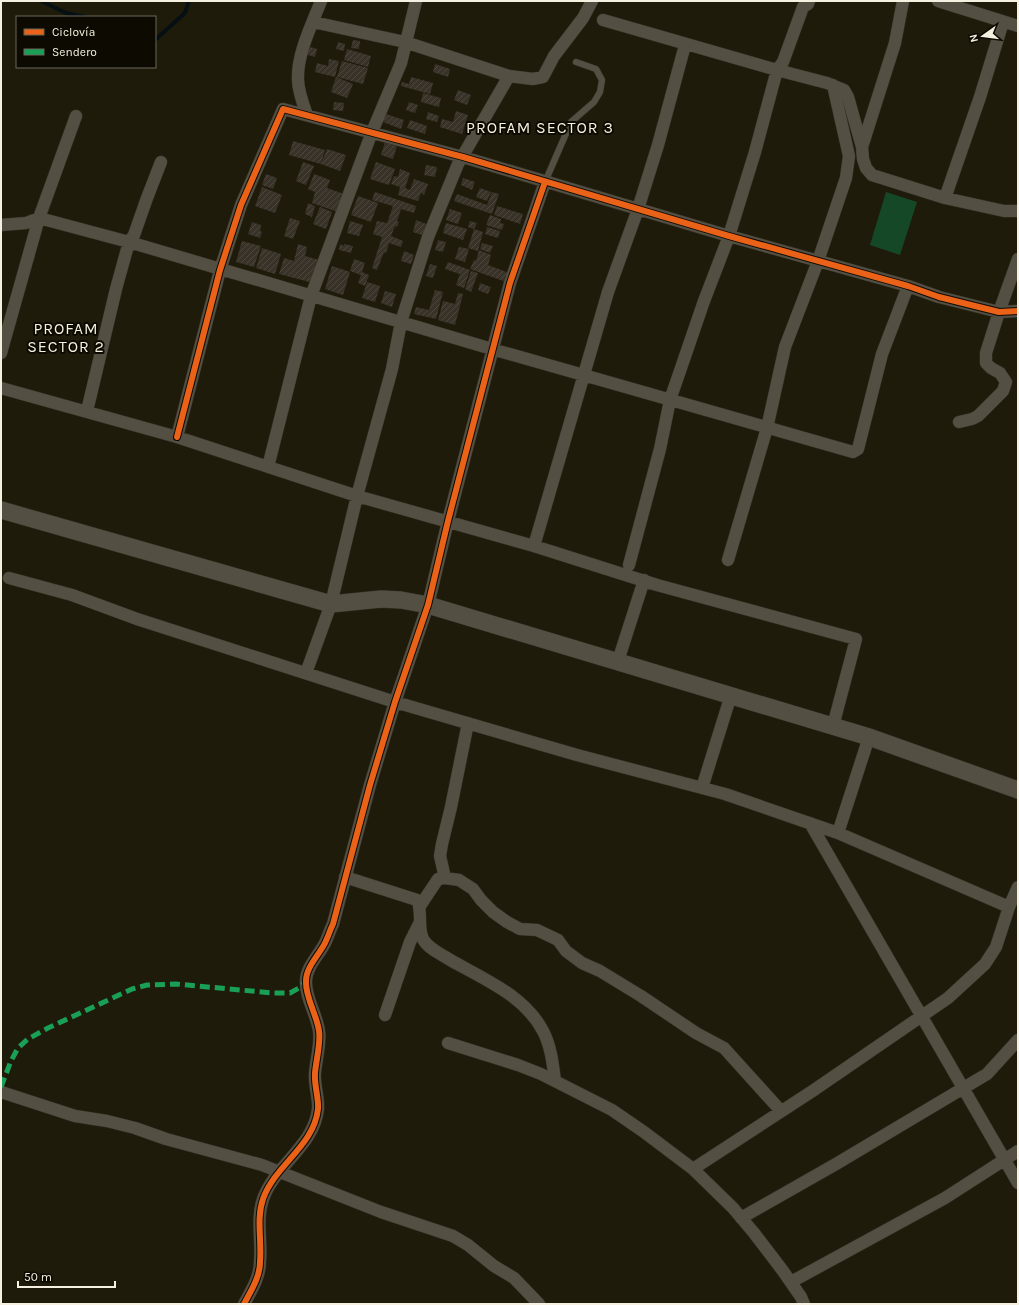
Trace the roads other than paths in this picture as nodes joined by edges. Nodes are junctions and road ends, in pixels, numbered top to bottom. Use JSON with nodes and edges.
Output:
{"nodes":[{"id":1,"x":321,"y":1,"type":"edge"},
{"id":2,"x":416,"y":1,"type":"edge"},
{"id":3,"x":592,"y":1,"type":"edge"},
{"id":4,"x":809,"y":1,"type":"edge"},
{"id":5,"x":903,"y":1,"type":"edge"},
{"id":6,"x":938,"y":1,"type":"edge"},
{"id":7,"x":603,"y":20,"type":"dead end"},
{"id":8,"x":313,"y":22,"type":"junction"},
{"id":9,"x":1003,"y":22,"type":"junction"},
{"id":10,"x":1018,"y":26,"type":"edge"},
{"id":11,"x":405,"y":42,"type":"junction"},
{"id":12,"x":686,"y":45,"type":"junction"},
{"id":13,"x":576,"y":62,"type":"dead end"},
{"id":14,"x":777,"y":70,"type":"junction"},
{"id":15,"x":509,"y":76,"type":"junction"},
{"id":16,"x":833,"y":85,"type":"junction"},
{"id":17,"x":307,"y":115,"type":"junction"},
{"id":18,"x":76,"y":116,"type":"dead end"},
{"id":19,"x":372,"y":132,"type":"junction"},
{"id":20,"x":862,"y":147,"type":"junction"},
{"id":21,"x":463,"y":157,"type":"junction"},
{"id":22,"x":161,"y":162,"type":"dead end"},
{"id":23,"x":545,"y":182,"type":"junction"},
{"id":24,"x":945,"y":198,"type":"junction"},
{"id":25,"x":638,"y":209,"type":"junction"},
{"id":26,"x":1018,"y":211,"type":"edge"},
{"id":27,"x":39,"y":218,"type":"junction"},
{"id":28,"x":1,"y":225,"type":"edge"},
{"id":29,"x":729,"y":236,"type":"junction"},
{"id":30,"x":129,"y":242,"type":"junction"},
{"id":31,"x":1018,"y":260,"type":"edge"},
{"id":32,"x":818,"y":261,"type":"junction"},
{"id":33,"x":220,"y":270,"type":"junction"},
{"id":34,"x":908,"y":286,"type":"junction"},
{"id":35,"x":311,"y":296,"type":"junction"},
{"id":36,"x":1018,"y":311,"type":"edge"},
{"id":37,"x":999,"y":312,"type":"junction"},
{"id":38,"x":6,"y":314,"type":"edge"},
{"id":39,"x":401,"y":322,"type":"junction"},
{"id":40,"x":492,"y":349,"type":"junction"},
{"id":41,"x":1,"y":353,"type":"edge"},
{"id":42,"x":583,"y":376,"type":"junction"},
{"id":43,"x":1,"y":388,"type":"edge"},
{"id":44,"x":670,"y":400,"type":"junction"},
{"id":45,"x":87,"y":411,"type":"junction"},
{"id":46,"x":959,"y":422,"type":"dead end"},
{"id":47,"x":766,"y":428,"type":"junction"},
{"id":48,"x":177,"y":437,"type":"junction"},
{"id":49,"x":268,"y":467,"type":"junction"},
{"id":50,"x":356,"y":496,"type":"junction"},
{"id":51,"x":1,"y":510,"type":"edge"},
{"id":52,"x":448,"y":521,"type":"junction"},
{"id":53,"x":534,"y":546,"type":"junction"},
{"id":54,"x":728,"y":560,"type":"dead end"},
{"id":55,"x":629,"y":565,"type":"dead end"},
{"id":56,"x":9,"y":578,"type":"dead end"},
{"id":57,"x":644,"y":580,"type":"junction"},
{"id":58,"x":331,"y":604,"type":"junction"},
{"id":59,"x":428,"y":605,"type":"junction"},
{"id":60,"x":618,"y":661,"type":"junction"},
{"id":61,"x":306,"y":673,"type":"junction"},
{"id":62,"x":731,"y":695,"type":"junction"},
{"id":63,"x":395,"y":702,"type":"junction"},
{"id":64,"x":468,"y":723,"type":"junction"},
{"id":65,"x":833,"y":726,"type":"junction"},
{"id":66,"x":870,"y":737,"type":"junction"},
{"id":67,"x":702,"y":788,"type":"junction"},
{"id":68,"x":1018,"y":790,"type":"edge"},
{"id":69,"x":810,"y":823,"type":"junction"},
{"id":70,"x":838,"y":833,"type":"junction"},
{"id":71,"x":346,"y":877,"type":"junction"},
{"id":72,"x":445,"y":878,"type":"junction"},
{"id":73,"x":1018,"y":887,"type":"edge"},
{"id":74,"x":420,"y":906,"type":"junction"},
{"id":75,"x":1009,"y":908,"type":"junction"},
{"id":76,"x":420,"y":920,"type":"junction"},
{"id":77,"x":385,"y":1015,"type":"dead end"},
{"id":78,"x":921,"y":1016,"type":"junction"},
{"id":79,"x":1018,"y":1040,"type":"edge"},
{"id":80,"x":448,"y":1043,"type":"dead end"},
{"id":81,"x":555,"y":1081,"type":"junction"},
{"id":82,"x":963,"y":1088,"type":"junction"},
{"id":83,"x":1,"y":1092,"type":"edge"},
{"id":84,"x":782,"y":1111,"type":"junction"},
{"id":85,"x":1018,"y":1151,"type":"edge"},
{"id":86,"x":1004,"y":1160,"type":"junction"},
{"id":87,"x":693,"y":1169,"type":"junction"},
{"id":88,"x":280,"y":1172,"type":"junction"},
{"id":89,"x":1018,"y":1183,"type":"edge"},
{"id":90,"x":741,"y":1218,"type":"junction"},
{"id":91,"x":791,"y":1282,"type":"junction"},
{"id":92,"x":244,"y":1304,"type":"edge"},
{"id":93,"x":539,"y":1304,"type":"edge"},
{"id":94,"x":804,"y":1304,"type":"edge"}],
"edges":[{"from":1,"to":8,"type":"street"},
{"from":2,"to":11,"type":"street"},
{"from":3,"to":15,"type":"street"},
{"from":4,"to":14,"type":"street"},
{"from":5,"to":20,"type":"street"},
{"from":6,"to":9,"type":"street"},
{"from":7,"to":12,"type":"street"},
{"from":8,"to":11,"type":"street"},
{"from":8,"to":17,"type":"street"},
{"from":9,"to":10,"type":"street"},
{"from":9,"to":24,"type":"street"},
{"from":11,"to":15,"type":"street"},
{"from":11,"to":19,"type":"street"},
{"from":12,"to":14,"type":"street"},
{"from":12,"to":25,"type":"street"},
{"from":13,"to":23,"type":"lane"},
{"from":14,"to":16,"type":"street"},
{"from":14,"to":29,"type":"street"},
{"from":15,"to":21,"type":"street"},
{"from":16,"to":20,"type":"street"},
{"from":16,"to":32,"type":"street"},
{"from":17,"to":19,"type":"street"},
{"from":17,"to":33,"type":"street"},
{"from":18,"to":27,"type":"street"},
{"from":19,"to":21,"type":"street"},
{"from":19,"to":35,"type":"street"},
{"from":20,"to":24,"type":"street"},
{"from":21,"to":23,"type":"street"},
{"from":21,"to":39,"type":"street"},
{"from":22,"to":30,"type":"street"},
{"from":23,"to":25,"type":"street"},
{"from":23,"to":40,"type":"street"},
{"from":24,"to":26,"type":"street"},
{"from":25,"to":29,"type":"street"},
{"from":25,"to":42,"type":"street"},
{"from":27,"to":28,"type":"street"},
{"from":27,"to":30,"type":"street"},
{"from":27,"to":38,"type":"street"},
{"from":29,"to":32,"type":"street"},
{"from":29,"to":44,"type":"street"},
{"from":30,"to":33,"type":"street"},
{"from":30,"to":45,"type":"street"},
{"from":31,"to":37,"type":"street"},
{"from":32,"to":34,"type":"street"},
{"from":32,"to":47,"type":"street"},
{"from":33,"to":35,"type":"street"},
{"from":33,"to":48,"type":"street"},
{"from":34,"to":37,"type":"street"},
{"from":34,"to":47,"type":"street"},
{"from":35,"to":39,"type":"street"},
{"from":35,"to":49,"type":"street"},
{"from":36,"to":37,"type":"street"},
{"from":37,"to":46,"type":"street"},
{"from":38,"to":41,"type":"street"},
{"from":39,"to":40,"type":"street"},
{"from":39,"to":50,"type":"street"},
{"from":40,"to":42,"type":"street"},
{"from":40,"to":52,"type":"street"},
{"from":42,"to":44,"type":"street"},
{"from":42,"to":53,"type":"street"},
{"from":43,"to":45,"type":"street"},
{"from":44,"to":47,"type":"street"},
{"from":44,"to":55,"type":"street"},
{"from":45,"to":48,"type":"street"},
{"from":47,"to":54,"type":"street"},
{"from":48,"to":49,"type":"street"},
{"from":49,"to":50,"type":"street"},
{"from":50,"to":52,"type":"street"},
{"from":50,"to":58,"type":"street"},
{"from":51,"to":58,"type":"main road"},
{"from":52,"to":53,"type":"street"},
{"from":52,"to":59,"type":"street"},
{"from":53,"to":57,"type":"street"},
{"from":56,"to":61,"type":"street"},
{"from":57,"to":60,"type":"street"},
{"from":57,"to":65,"type":"street"},
{"from":58,"to":59,"type":"main road"},
{"from":58,"to":61,"type":"street"},
{"from":59,"to":60,"type":"main road"},
{"from":59,"to":63,"type":"street"},
{"from":60,"to":62,"type":"main road"},
{"from":61,"to":63,"type":"street"},
{"from":62,"to":65,"type":"main road"},
{"from":62,"to":67,"type":"street"},
{"from":63,"to":64,"type":"street"},
{"from":63,"to":71,"type":"street"},
{"from":64,"to":67,"type":"street"},
{"from":64,"to":72,"type":"street"},
{"from":65,"to":66,"type":"main road"},
{"from":66,"to":68,"type":"main road"},
{"from":66,"to":70,"type":"street"},
{"from":67,"to":69,"type":"street"},
{"from":69,"to":70,"type":"street"},
{"from":69,"to":78,"type":"street"},
{"from":70,"to":75,"type":"street"},
{"from":71,"to":74,"type":"street"},
{"from":71,"to":88,"type":"street"},
{"from":72,"to":74,"type":"street"},
{"from":72,"to":84,"type":"street"},
{"from":73,"to":75,"type":"street"},
{"from":74,"to":76,"type":"street"},
{"from":75,"to":78,"type":"street"},
{"from":76,"to":77,"type":"street"},
{"from":76,"to":81,"type":"street"},
{"from":78,"to":82,"type":"street"},
{"from":78,"to":84,"type":"street"},
{"from":79,"to":82,"type":"street"},
{"from":80,"to":81,"type":"street"},
{"from":81,"to":87,"type":"street"},
{"from":82,"to":86,"type":"street"},
{"from":82,"to":90,"type":"street"},
{"from":83,"to":88,"type":"street"},
{"from":84,"to":87,"type":"street"},
{"from":85,"to":86,"type":"street"},
{"from":86,"to":89,"type":"street"},
{"from":86,"to":91,"type":"street"},
{"from":87,"to":90,"type":"street"},
{"from":88,"to":92,"type":"street"},
{"from":88,"to":93,"type":"street"},
{"from":90,"to":91,"type":"street"},
{"from":91,"to":94,"type":"street"}]}
